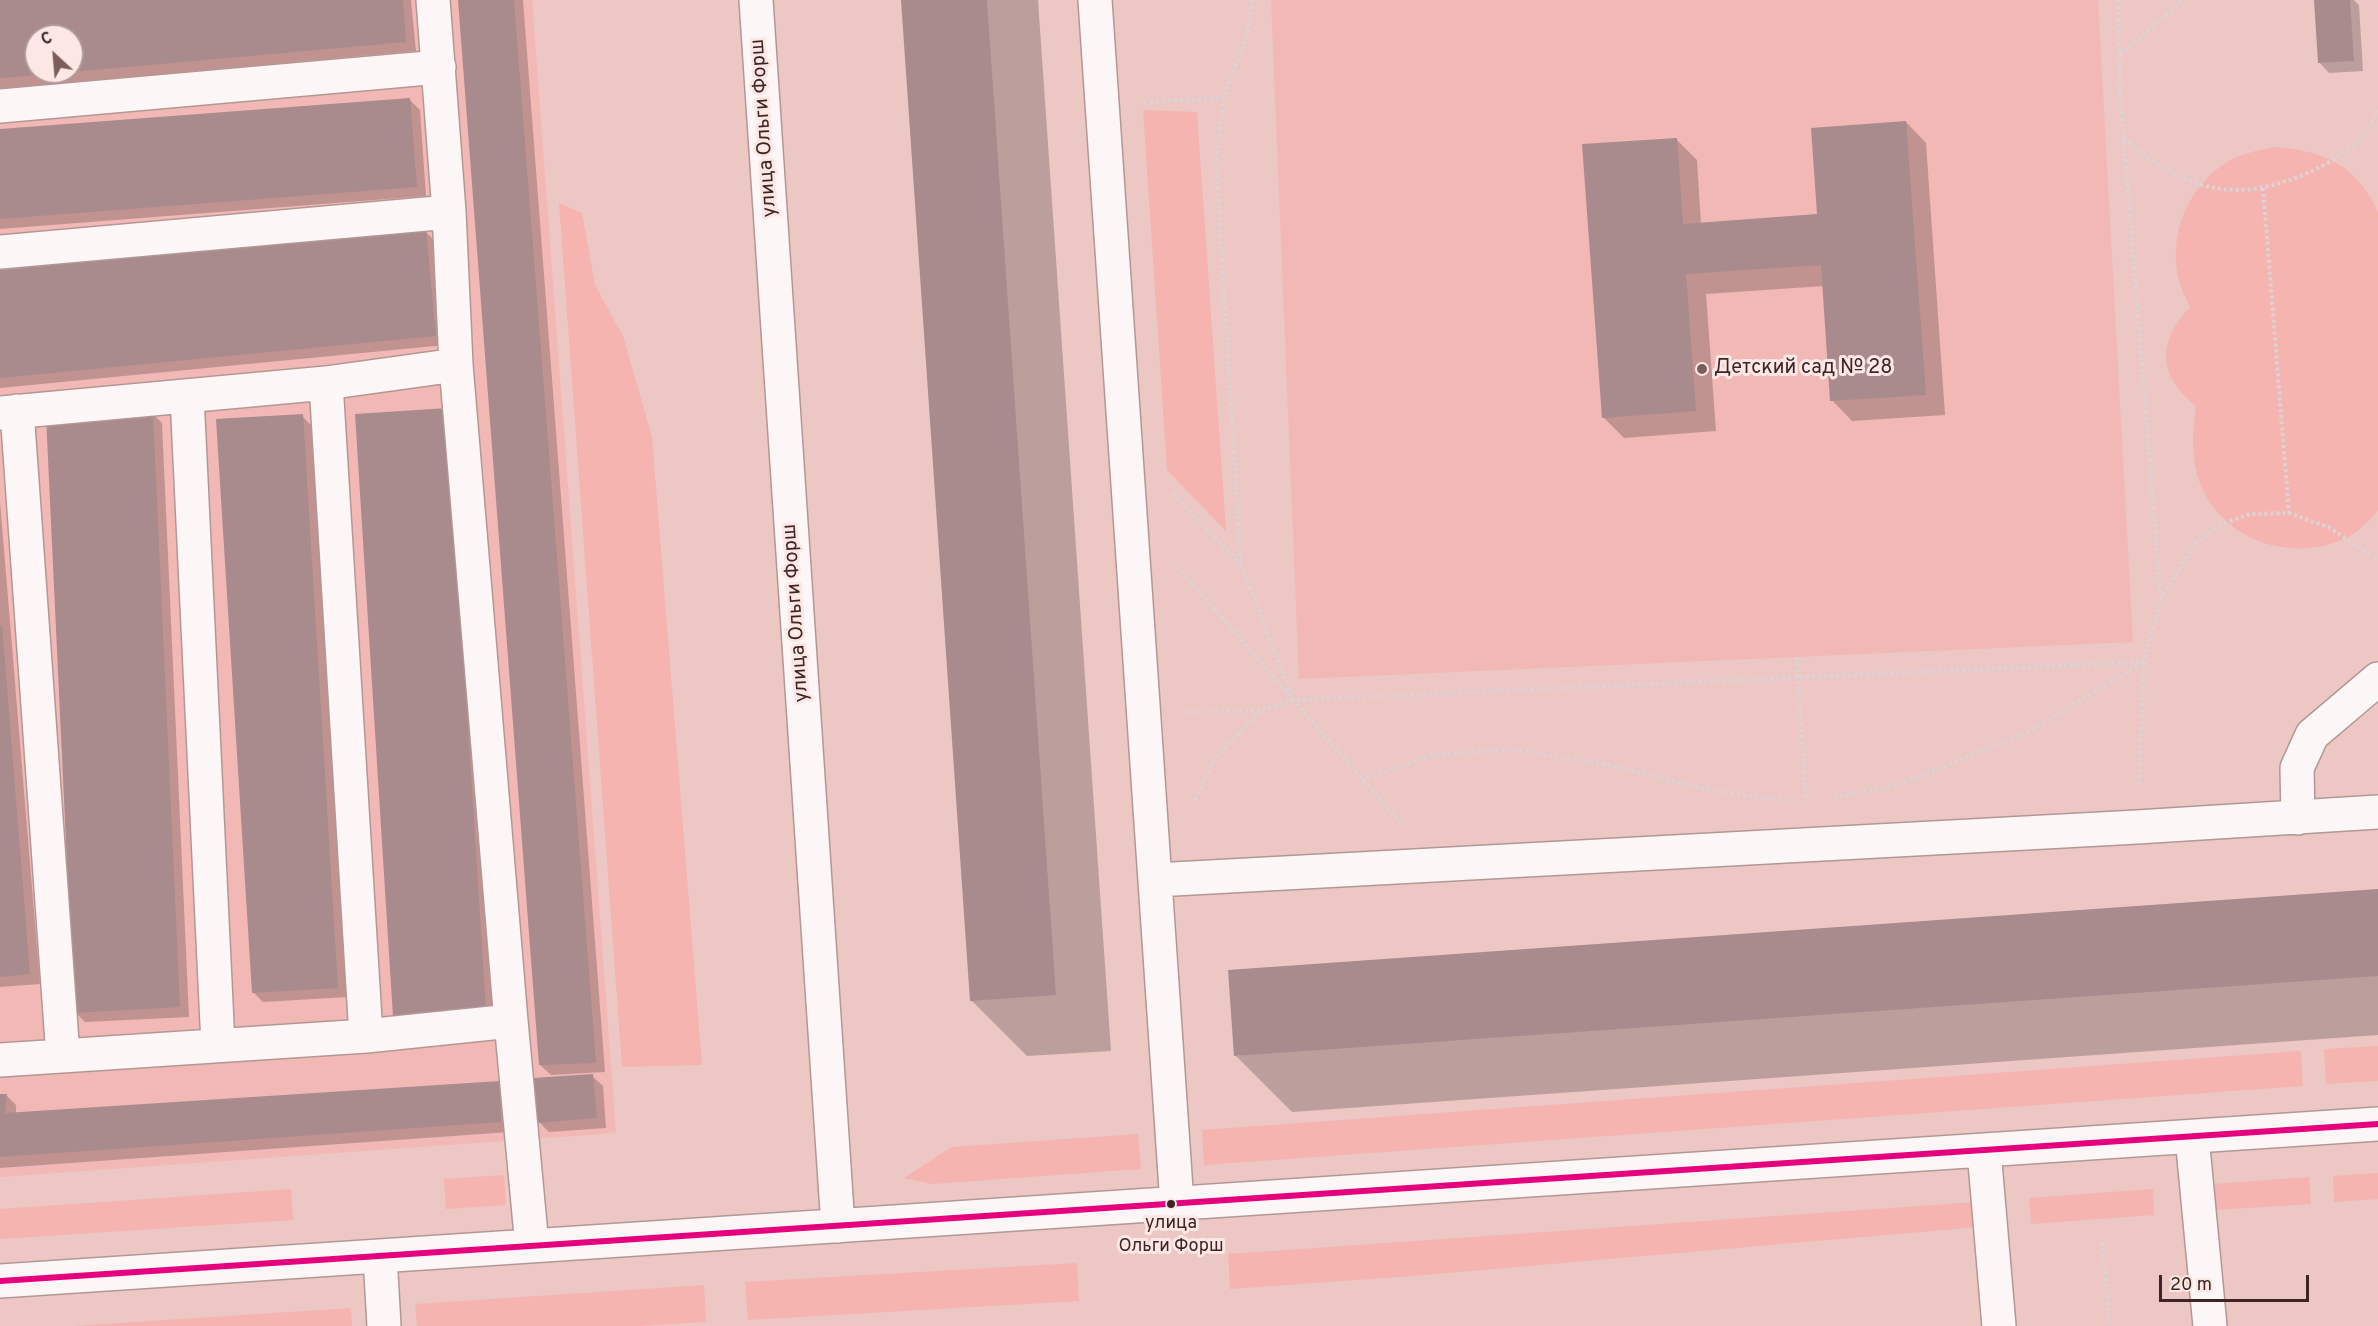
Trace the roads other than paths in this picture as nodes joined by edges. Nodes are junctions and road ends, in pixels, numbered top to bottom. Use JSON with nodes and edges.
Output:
{"nodes":[{"id":1,"x":433,"y":0,"type":"edge"},
{"id":2,"x":756,"y":0,"type":"edge"},
{"id":3,"x":1095,"y":0,"type":"edge"},
{"id":4,"x":439,"y":68,"type":"junction"},
{"id":5,"x":0,"y":106,"type":"edge"},
{"id":6,"x":448,"y":212,"type":"junction"},
{"id":7,"x":0,"y":252,"type":"edge"},
{"id":8,"x":456,"y":365,"type":"junction"},
{"id":9,"x":326,"y":382,"type":"junction"},
{"id":10,"x":187,"y":396,"type":"junction"},
{"id":11,"x":8,"y":412,"type":"edge"},
{"id":12,"x":2378,"y":679,"type":"edge"},
{"id":13,"x":2378,"y":812,"type":"edge"},
{"id":14,"x":2298,"y":818,"type":"junction"},
{"id":15,"x":1155,"y":880,"type":"junction"},
{"id":16,"x":511,"y":1021,"type":"junction"},
{"id":17,"x":366,"y":1035,"type":"junction"},
{"id":18,"x":218,"y":1046,"type":"junction"},
{"id":19,"x":63,"y":1056,"type":"junction"},
{"id":20,"x":0,"y":1060,"type":"edge"},
{"id":21,"x":2378,"y":1124,"type":"edge"},
{"id":22,"x":2192,"y":1137,"type":"junction"},
{"id":23,"x":1984,"y":1151,"type":"junction"},
{"id":24,"x":1177,"y":1204,"type":"junction"},
{"id":25,"x":838,"y":1226,"type":"junction"},
{"id":26,"x":532,"y":1246,"type":"junction"},
{"id":27,"x":380,"y":1256,"type":"junction"},
{"id":28,"x":0,"y":1281,"type":"edge"},
{"id":29,"x":384,"y":1326,"type":"edge"},
{"id":30,"x":2000,"y":1326,"type":"edge"},
{"id":31,"x":2210,"y":1326,"type":"edge"}],
"edges":[{"from":1,"to":4,"type":"street"},
{"from":2,"to":25,"type":"street","name":"улица Ольги Форш"},
{"from":3,"to":15,"type":"street"},
{"from":4,"to":5,"type":"street"},
{"from":4,"to":6,"type":"street"},
{"from":6,"to":7,"type":"street"},
{"from":6,"to":8,"type":"street"},
{"from":8,"to":9,"type":"street"},
{"from":8,"to":16,"type":"street"},
{"from":9,"to":10,"type":"street"},
{"from":9,"to":17,"type":"street"},
{"from":10,"to":11,"type":"street"},
{"from":10,"to":18,"type":"street"},
{"from":11,"to":19,"type":"street"},
{"from":12,"to":14,"type":"street"},
{"from":13,"to":14,"type":"street"},
{"from":14,"to":15,"type":"street"},
{"from":15,"to":24,"type":"street"},
{"from":16,"to":17,"type":"street"},
{"from":16,"to":26,"type":"street"},
{"from":17,"to":18,"type":"street"},
{"from":18,"to":19,"type":"street"},
{"from":19,"to":20,"type":"street"},
{"from":21,"to":22,"type":"street"},
{"from":22,"to":23,"type":"street"},
{"from":22,"to":31,"type":"street"},
{"from":23,"to":24,"type":"street"},
{"from":23,"to":30,"type":"street"},
{"from":24,"to":25,"type":"street"},
{"from":25,"to":26,"type":"street"},
{"from":26,"to":27,"type":"street"},
{"from":27,"to":28,"type":"street"},
{"from":27,"to":29,"type":"street"}]}
